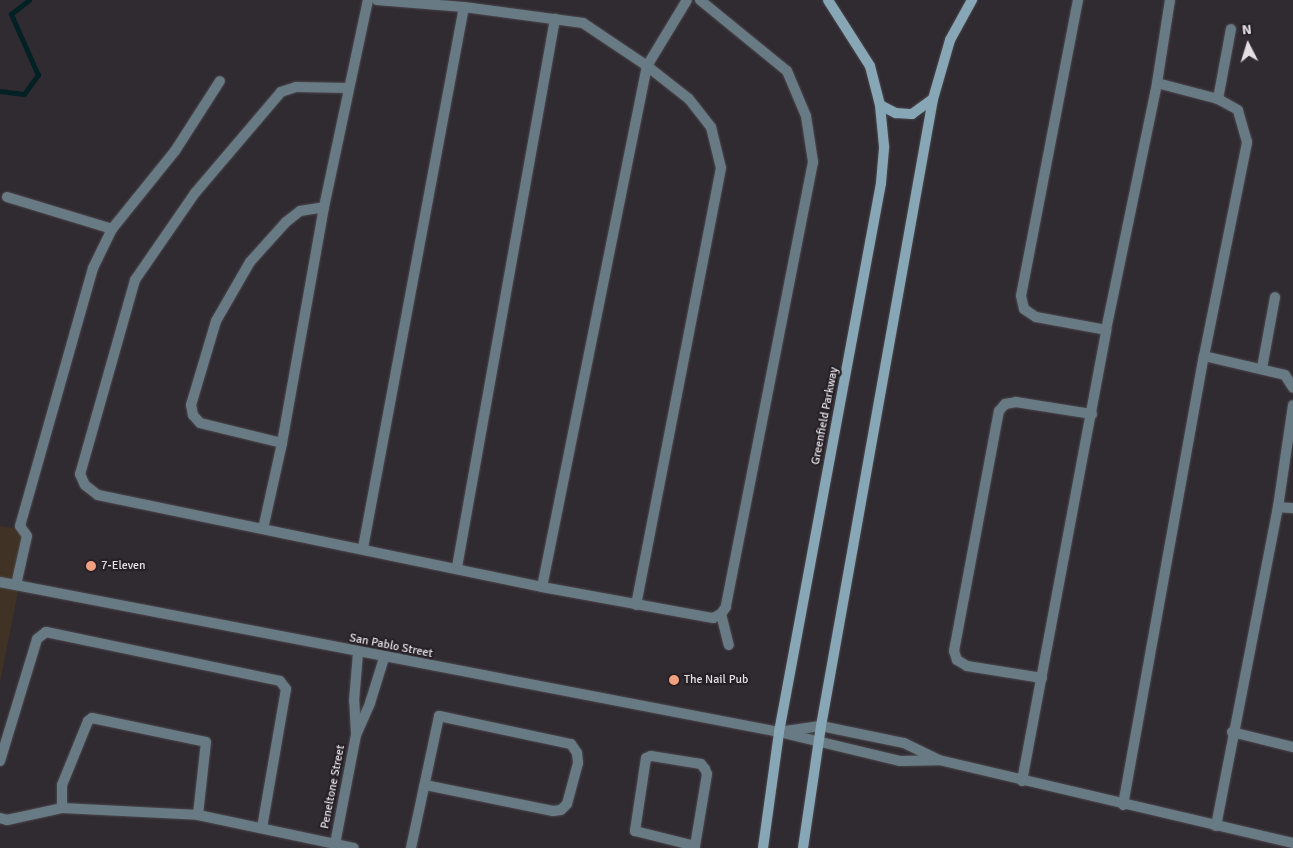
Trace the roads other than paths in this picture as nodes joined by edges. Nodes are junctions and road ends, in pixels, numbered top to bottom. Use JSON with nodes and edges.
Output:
{"nodes":[{"id":1,"x":368,"y":0,"type":"edge"},
{"id":2,"x":377,"y":0,"type":"edge"},
{"id":3,"x":687,"y":0,"type":"edge"},
{"id":4,"x":700,"y":0,"type":"edge"},
{"id":5,"x":828,"y":0,"type":"edge"},
{"id":6,"x":972,"y":0,"type":"edge"},
{"id":7,"x":1078,"y":0,"type":"edge"},
{"id":8,"x":1170,"y":0,"type":"edge"},
{"id":9,"x":464,"y":7,"type":"junction"},
{"id":10,"x":555,"y":19,"type":"junction"},
{"id":11,"x":1231,"y":28,"type":"dead end"},
{"id":12,"x":647,"y":66,"type":"junction"},
{"id":13,"x":220,"y":81,"type":"dead end"},
{"id":14,"x":1157,"y":83,"type":"junction"},
{"id":15,"x":348,"y":88,"type":"junction"},
{"id":16,"x":933,"y":98,"type":"junction"},
{"id":17,"x":1218,"y":99,"type":"junction"},
{"id":18,"x":880,"y":105,"type":"junction"},
{"id":19,"x":6,"y":197,"type":"dead end"},
{"id":20,"x":324,"y":207,"type":"junction"},
{"id":21,"x":112,"y":229,"type":"junction"},
{"id":22,"x":1274,"y":297,"type":"dead end"},
{"id":23,"x":1106,"y":330,"type":"junction"},
{"id":24,"x":1204,"y":356,"type":"junction"},
{"id":25,"x":1262,"y":368,"type":"junction"},
{"id":26,"x":1293,"y":388,"type":"edge"},
{"id":27,"x":1293,"y":405,"type":"edge"},
{"id":28,"x":1092,"y":414,"type":"junction"},
{"id":29,"x":282,"y":443,"type":"junction"},
{"id":30,"x":1278,"y":507,"type":"junction"},
{"id":31,"x":1293,"y":508,"type":"edge"},
{"id":32,"x":263,"y":528,"type":"junction"},
{"id":33,"x":364,"y":548,"type":"junction"},
{"id":34,"x":457,"y":567,"type":"junction"},
{"id":35,"x":0,"y":582,"type":"edge"},
{"id":36,"x":16,"y":585,"type":"junction"},
{"id":37,"x":542,"y":587,"type":"junction"},
{"id":38,"x":636,"y":605,"type":"junction"},
{"id":39,"x":721,"y":614,"type":"junction"},
{"id":40,"x":729,"y":644,"type":"dead end"},
{"id":41,"x":358,"y":653,"type":"junction"},
{"id":42,"x":384,"y":658,"type":"junction"},
{"id":43,"x":1042,"y":678,"type":"junction"},
{"id":44,"x":820,"y":726,"type":"junction"},
{"id":45,"x":779,"y":732,"type":"junction"},
{"id":46,"x":1232,"y":732,"type":"junction"},
{"id":47,"x":356,"y":735,"type":"junction"},
{"id":48,"x":818,"y":742,"type":"junction"},
{"id":49,"x":1293,"y":747,"type":"edge"},
{"id":50,"x":938,"y":760,"type":"junction"},
{"id":51,"x":0,"y":761,"type":"edge"},
{"id":52,"x":1022,"y":781,"type":"junction"},
{"id":53,"x":425,"y":785,"type":"junction"},
{"id":54,"x":1123,"y":805,"type":"junction"},
{"id":55,"x":62,"y":808,"type":"junction"},
{"id":56,"x":198,"y":815,"type":"junction"},
{"id":57,"x":0,"y":818,"type":"edge"},
{"id":58,"x":1216,"y":826,"type":"junction"},
{"id":59,"x":262,"y":828,"type":"junction"},
{"id":60,"x":335,"y":844,"type":"junction"},
{"id":61,"x":1293,"y":844,"type":"edge"},
{"id":62,"x":695,"y":847,"type":"edge"},
{"id":63,"x":354,"y":848,"type":"edge"},
{"id":64,"x":411,"y":848,"type":"edge"},
{"id":65,"x":763,"y":848,"type":"edge"},
{"id":66,"x":803,"y":848,"type":"edge"}],
"edges":[{"from":1,"to":15,"type":"street"},
{"from":2,"to":9,"type":"street"},
{"from":3,"to":12,"type":"street"},
{"from":4,"to":39,"type":"street"},
{"from":5,"to":18,"type":"main road","name":"Greenfield Parkway"},
{"from":6,"to":16,"type":"main road"},
{"from":7,"to":23,"type":"street"},
{"from":8,"to":14,"type":"street"},
{"from":9,"to":10,"type":"street"},
{"from":9,"to":33,"type":"street"},
{"from":10,"to":12,"type":"street"},
{"from":10,"to":34,"type":"street"},
{"from":11,"to":17,"type":"street"},
{"from":12,"to":37,"type":"street"},
{"from":12,"to":38,"type":"street"},
{"from":13,"to":21,"type":"street"},
{"from":14,"to":17,"type":"street"},
{"from":14,"to":23,"type":"street"},
{"from":15,"to":20,"type":"street"},
{"from":15,"to":32,"type":"street"},
{"from":16,"to":18,"type":"main road"},
{"from":16,"to":44,"type":"main road"},
{"from":17,"to":24,"type":"street"},
{"from":18,"to":45,"type":"main road","name":"Greenfield Parkway"},
{"from":19,"to":21,"type":"street"},
{"from":20,"to":29,"type":"street"},
{"from":20,"to":29,"type":"street"},
{"from":21,"to":36,"type":"street"},
{"from":22,"to":25,"type":"street"},
{"from":23,"to":28,"type":"street"},
{"from":24,"to":25,"type":"street"},
{"from":24,"to":54,"type":"street"},
{"from":25,"to":26,"type":"street"},
{"from":27,"to":30,"type":"street"},
{"from":28,"to":43,"type":"street"},
{"from":28,"to":43,"type":"street"},
{"from":29,"to":32,"type":"street"},
{"from":30,"to":31,"type":"street"},
{"from":30,"to":46,"type":"street"},
{"from":32,"to":33,"type":"street"},
{"from":33,"to":34,"type":"street"},
{"from":34,"to":37,"type":"street"},
{"from":35,"to":36,"type":"street","name":"San Pablo Street"},
{"from":36,"to":41,"type":"street","name":"San Pablo Street"},
{"from":37,"to":38,"type":"street"},
{"from":38,"to":39,"type":"street"},
{"from":39,"to":40,"type":"street"},
{"from":41,"to":42,"type":"street","name":"San Pablo Street"},
{"from":41,"to":47,"type":"street","name":"Peneltone Street"},
{"from":42,"to":45,"type":"street","name":"San Pablo Street"},
{"from":42,"to":47,"type":"street","name":"Peneltone Street"},
{"from":43,"to":52,"type":"street"},
{"from":44,"to":45,"type":"street"},
{"from":44,"to":48,"type":"main road"},
{"from":44,"to":50,"type":"street"},
{"from":45,"to":48,"type":"street","name":"San Pablo Street"},
{"from":45,"to":65,"type":"main road","name":"Greenfield Parkway"},
{"from":46,"to":49,"type":"street"},
{"from":46,"to":58,"type":"street"},
{"from":47,"to":60,"type":"street","name":"Peneltone Street"},
{"from":48,"to":50,"type":"street","name":"San Pablo Street"},
{"from":48,"to":66,"type":"main road"},
{"from":50,"to":52,"type":"street"},
{"from":51,"to":59,"type":"street"},
{"from":52,"to":54,"type":"street"},
{"from":53,"to":53,"type":"street"},
{"from":53,"to":64,"type":"street"},
{"from":54,"to":58,"type":"street"},
{"from":55,"to":56,"type":"street"},
{"from":55,"to":56,"type":"street"},
{"from":55,"to":57,"type":"street"},
{"from":56,"to":59,"type":"street"},
{"from":58,"to":61,"type":"street"},
{"from":59,"to":60,"type":"street"},
{"from":60,"to":63,"type":"street"},
{"from":62,"to":62,"type":"street"}]}
